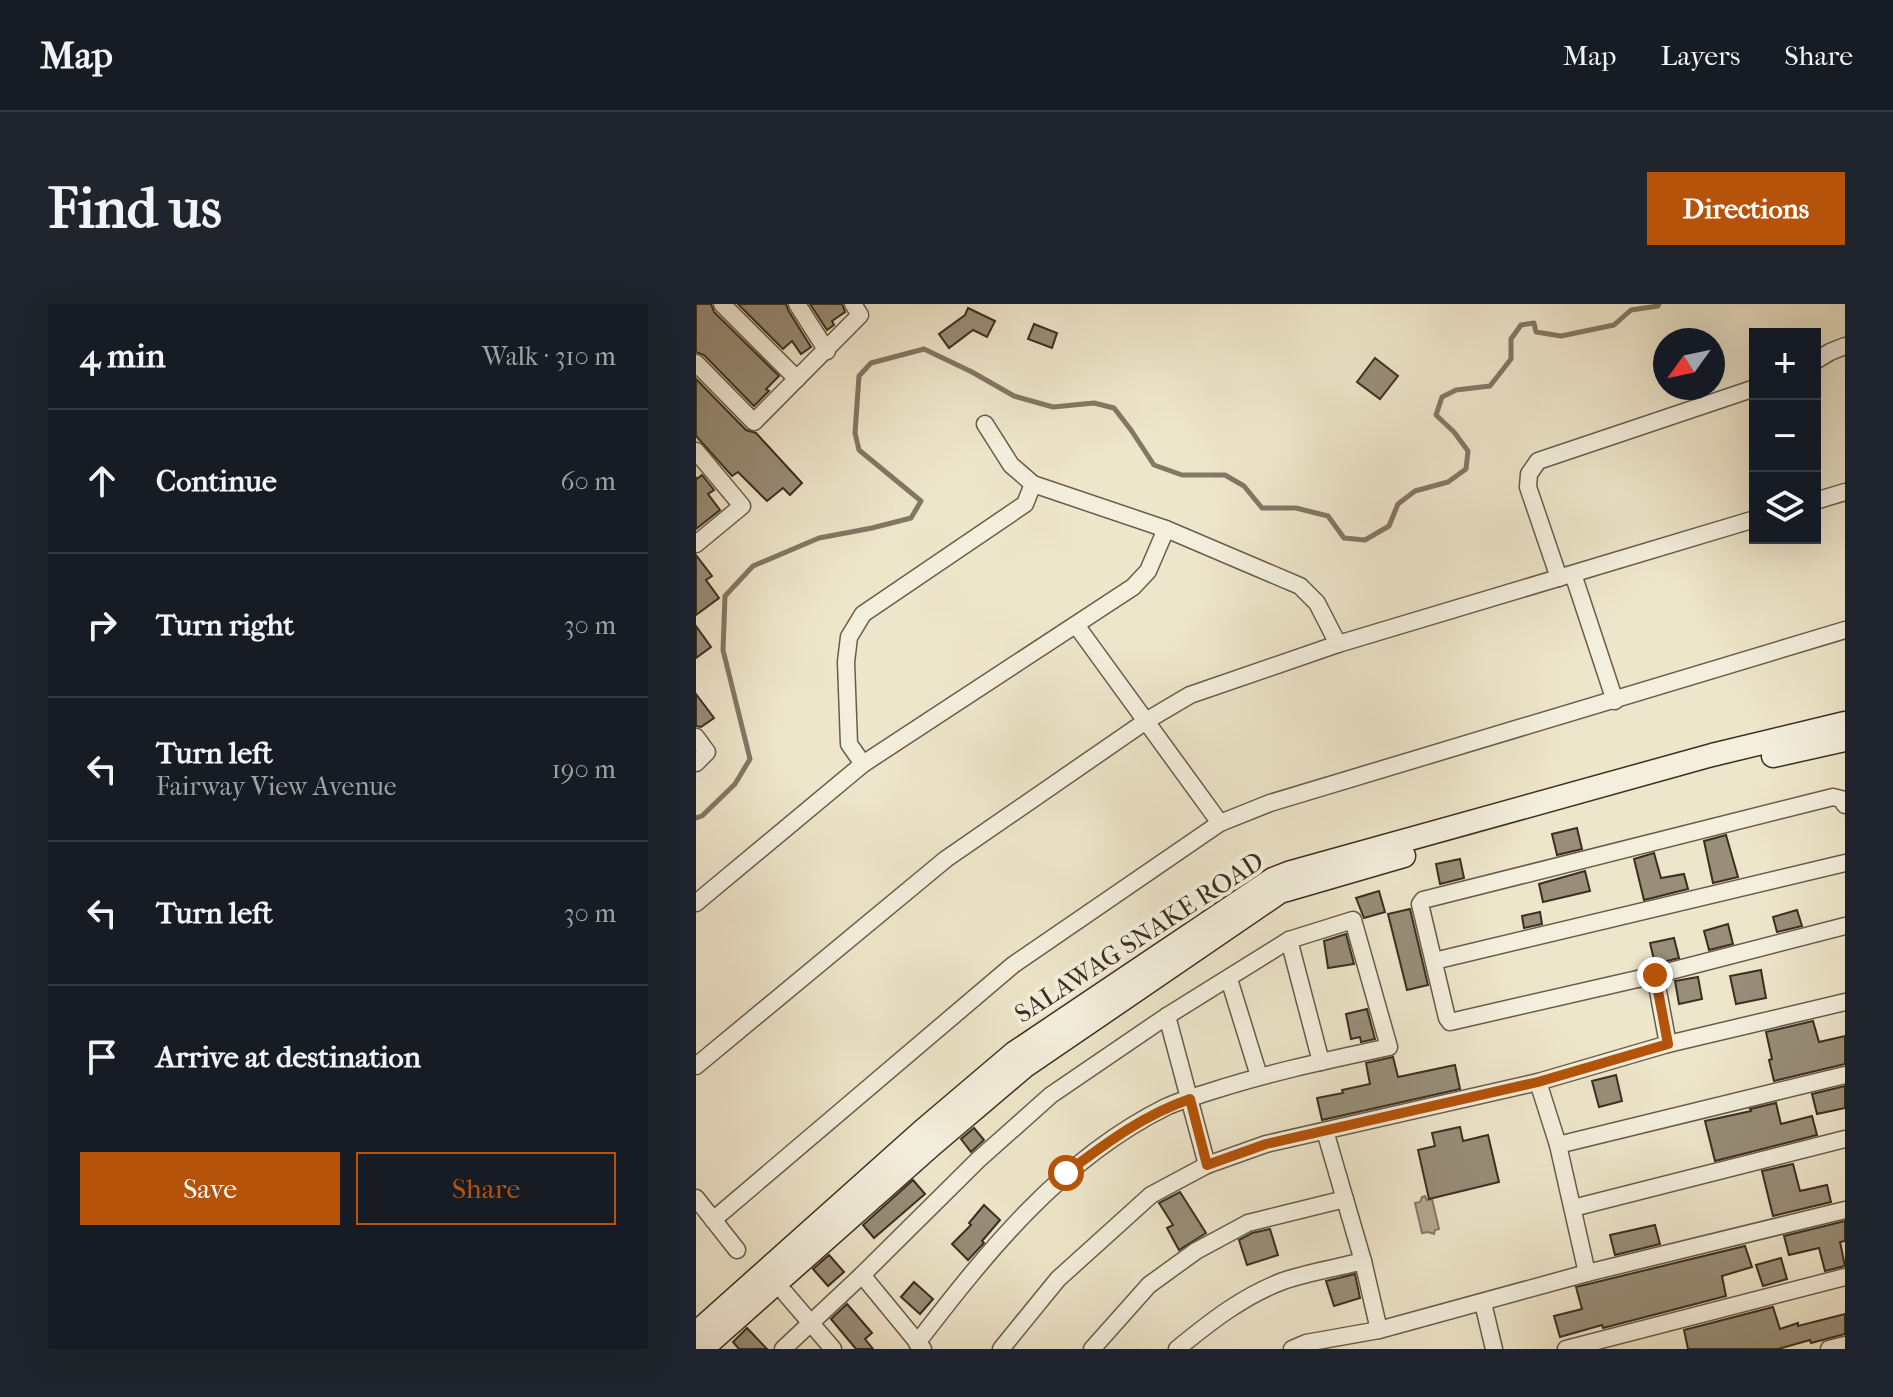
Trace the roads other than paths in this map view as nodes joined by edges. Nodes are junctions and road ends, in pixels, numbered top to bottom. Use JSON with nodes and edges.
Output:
{"nodes":[{"id":1,"x":722,"y":304,"type":"edge"},
{"id":2,"x":797,"y":304,"type":"edge"},
{"id":3,"x":857,"y":310,"type":"edge"},
{"id":4,"x":1845,"y":346,"type":"edge"},
{"id":5,"x":827,"y":351,"type":"junction"},
{"id":6,"x":1821,"y":357,"type":"edge"},
{"id":7,"x":696,"y":363,"type":"edge"},
{"id":8,"x":797,"y":379,"type":"junction"},
{"id":9,"x":1749,"y":390,"type":"edge"},
{"id":10,"x":985,"y":424,"type":"dead end"},
{"id":11,"x":699,"y":460,"type":"edge"},
{"id":12,"x":1033,"y":484,"type":"junction"},
{"id":13,"x":1845,"y":492,"type":"edge"},
{"id":14,"x":1821,"y":499,"type":"edge"},
{"id":15,"x":1749,"y":521,"type":"edge"},
{"id":16,"x":1166,"y":529,"type":"junction"},
{"id":17,"x":696,"y":544,"type":"edge"},
{"id":18,"x":1566,"y":576,"type":"junction"},
{"id":19,"x":1076,"y":625,"type":"junction"},
{"id":20,"x":1845,"y":630,"type":"edge"},
{"id":21,"x":1338,"y":644,"type":"junction"},
{"id":22,"x":1615,"y":701,"type":"junction"},
{"id":23,"x":1146,"y":721,"type":"junction"},
{"id":24,"x":1845,"y":723,"type":"edge"},
{"id":25,"x":696,"y":737,"type":"edge"},
{"id":26,"x":1845,"y":740,"type":"edge"},
{"id":27,"x":696,"y":763,"type":"edge"},
{"id":28,"x":863,"y":764,"type":"junction"},
{"id":29,"x":1845,"y":805,"type":"edge"},
{"id":30,"x":1220,"y":823,"type":"junction"},
{"id":31,"x":1845,"y":863,"type":"edge"},
{"id":32,"x":696,"y":903,"type":"edge"},
{"id":33,"x":1845,"y":926,"type":"edge"},
{"id":34,"x":1289,"y":940,"type":"junction"},
{"id":35,"x":1434,"y":961,"type":"junction"},
{"id":36,"x":1148,"y":972,"type":"junction"},
{"id":37,"x":1655,"y":975,"type":"junction"},
{"id":38,"x":1229,"y":979,"type":"junction"},
{"id":39,"x":1845,"y":1002,"type":"edge"},
{"id":40,"x":1167,"y":1016,"type":"junction"},
{"id":41,"x":1668,"y":1044,"type":"junction"},
{"id":42,"x":1321,"y":1062,"type":"junction"},
{"id":43,"x":696,"y":1066,"type":"edge"},
{"id":44,"x":1845,"y":1075,"type":"edge"},
{"id":45,"x":1259,"y":1076,"type":"junction"},
{"id":46,"x":1538,"y":1082,"type":"junction"},
{"id":47,"x":1190,"y":1099,"type":"junction"},
{"id":48,"x":1325,"y":1131,"type":"junction"},
{"id":49,"x":1845,"y":1139,"type":"edge"},
{"id":50,"x":1558,"y":1145,"type":"junction"},
{"id":51,"x":1207,"y":1165,"type":"junction"},
{"id":52,"x":696,"y":1198,"type":"edge"},
{"id":53,"x":1345,"y":1199,"type":"junction"},
{"id":54,"x":1573,"y":1208,"type":"junction"},
{"id":55,"x":1845,"y":1210,"type":"edge"},
{"id":56,"x":713,"y":1220,"type":"junction"},
{"id":57,"x":737,"y":1250,"type":"dead end"},
{"id":58,"x":1363,"y":1261,"type":"junction"},
{"id":59,"x":1587,"y":1273,"type":"junction"},
{"id":60,"x":862,"y":1275,"type":"junction"},
{"id":61,"x":1845,"y":1277,"type":"edge"},
{"id":62,"x":785,"y":1293,"type":"dead end"},
{"id":63,"x":1483,"y":1303,"type":"junction"},
{"id":64,"x":811,"y":1324,"type":"junction"},
{"id":65,"x":1379,"y":1330,"type":"junction"},
{"id":66,"x":696,"y":1333,"type":"edge"},
{"id":67,"x":1845,"y":1345,"type":"edge"},
{"id":68,"x":920,"y":1346,"type":"edge"},
{"id":69,"x":702,"y":1349,"type":"edge"},
{"id":70,"x":783,"y":1349,"type":"edge"},
{"id":71,"x":833,"y":1349,"type":"edge"},
{"id":72,"x":1001,"y":1349,"type":"edge"},
{"id":73,"x":1092,"y":1349,"type":"edge"},
{"id":74,"x":1177,"y":1349,"type":"edge"},
{"id":75,"x":1292,"y":1349,"type":"edge"},
{"id":76,"x":1494,"y":1349,"type":"edge"},
{"id":77,"x":1566,"y":1349,"type":"edge"},
{"id":78,"x":1829,"y":1349,"type":"edge"}],
"edges":[{"from":1,"to":8,"type":"street"},
{"from":2,"to":5,"type":"street"},
{"from":3,"to":5,"type":"street"},
{"from":4,"to":6,"type":"street"},
{"from":5,"to":8,"type":"street"},
{"from":7,"to":8,"type":"street"},
{"from":9,"to":18,"type":"street"},
{"from":10,"to":12,"type":"street"},
{"from":11,"to":17,"type":"street"},
{"from":12,"to":16,"type":"street"},
{"from":12,"to":28,"type":"street"},
{"from":13,"to":14,"type":"street"},
{"from":15,"to":18,"type":"street"},
{"from":16,"to":19,"type":"street"},
{"from":16,"to":21,"type":"street"},
{"from":18,"to":21,"type":"street"},
{"from":18,"to":22,"type":"street"},
{"from":19,"to":23,"type":"street"},
{"from":19,"to":28,"type":"street"},
{"from":20,"to":22,"type":"street"},
{"from":21,"to":23,"type":"street"},
{"from":22,"to":30,"type":"street"},
{"from":23,"to":30,"type":"street"},
{"from":23,"to":43,"type":"street"},
{"from":24,"to":36,"type":"main road","name":"SALAWAG SNAKE ROAD"},
{"from":25,"to":27,"type":"street"},
{"from":26,"to":36,"type":"main road","name":"SALAWAG SNAKE ROAD"},
{"from":28,"to":32,"type":"street"},
{"from":29,"to":35,"type":"street"},
{"from":30,"to":56,"type":"street"},
{"from":31,"to":35,"type":"street"},
{"from":33,"to":37,"type":"street"},
{"from":34,"to":38,"type":"street"},
{"from":34,"to":42,"type":"street"},
{"from":34,"to":42,"type":"street"},
{"from":35,"to":37,"type":"street"},
{"from":36,"to":66,"type":"main road","name":"SALAWAG SNAKE ROAD"},
{"from":36,"to":69,"type":"main road","name":"SALAWAG SNAKE ROAD"},
{"from":37,"to":41,"type":"street"},
{"from":38,"to":40,"type":"street"},
{"from":38,"to":45,"type":"street"},
{"from":39,"to":41,"type":"street"},
{"from":40,"to":47,"type":"street"},
{"from":40,"to":60,"type":"street"},
{"from":41,"to":46,"type":"street"},
{"from":42,"to":45,"type":"street"},
{"from":44,"to":50,"type":"street"},
{"from":45,"to":47,"type":"street"},
{"from":46,"to":48,"type":"street"},
{"from":46,"to":50,"type":"street"},
{"from":47,"to":51,"type":"street"},
{"from":47,"to":68,"type":"street"},
{"from":48,"to":51,"type":"street"},
{"from":48,"to":53,"type":"street"},
{"from":49,"to":54,"type":"street"},
{"from":50,"to":54,"type":"street"},
{"from":51,"to":72,"type":"street"},
{"from":52,"to":56,"type":"street"},
{"from":53,"to":58,"type":"street"},
{"from":53,"to":73,"type":"street"},
{"from":54,"to":59,"type":"street"},
{"from":55,"to":59,"type":"street"},
{"from":56,"to":57,"type":"street"},
{"from":58,"to":65,"type":"street"},
{"from":58,"to":74,"type":"street"},
{"from":59,"to":63,"type":"street"},
{"from":60,"to":64,"type":"street"},
{"from":60,"to":68,"type":"street"},
{"from":61,"to":77,"type":"street"},
{"from":62,"to":64,"type":"street"},
{"from":63,"to":65,"type":"street"},
{"from":63,"to":76,"type":"street"},
{"from":64,"to":70,"type":"street"},
{"from":64,"to":71,"type":"street"},
{"from":65,"to":75,"type":"street"},
{"from":67,"to":78,"type":"street"}]}
